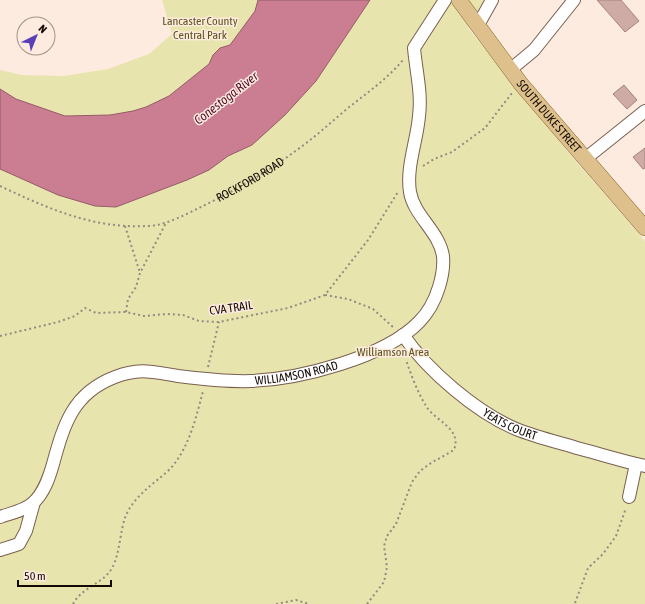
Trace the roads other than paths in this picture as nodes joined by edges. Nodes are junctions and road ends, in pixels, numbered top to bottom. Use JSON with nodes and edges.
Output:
{"nodes":[{"id":1,"x":445,"y":0,"type":"edge"},
{"id":2,"x":459,"y":0,"type":"edge"},
{"id":3,"x":492,"y":0,"type":"edge"},
{"id":4,"x":574,"y":0,"type":"edge"},
{"id":5,"x":478,"y":25,"type":"junction"},
{"id":6,"x":511,"y":69,"type":"junction"},
{"id":7,"x":645,"y":111,"type":"edge"},
{"id":8,"x":585,"y":159,"type":"junction"},
{"id":9,"x":645,"y":228,"type":"edge"},
{"id":10,"x":403,"y":335,"type":"junction"},
{"id":11,"x":640,"y":465,"type":"edge"},
{"id":12,"x":630,"y":497,"type":"road end"},
{"id":13,"x":34,"y":502,"type":"junction"},
{"id":14,"x":0,"y":517,"type":"edge"},
{"id":15,"x":0,"y":550,"type":"edge"}],
"edges":[{"from":1,"to":10,"type":"street","name":"WILLIAMSON ROAD"},
{"from":2,"to":5,"type":"main road","name":"SOUTH DUKE STREET"},
{"from":3,"to":5,"type":"street"},
{"from":4,"to":6,"type":"street"},
{"from":5,"to":6,"type":"main road","name":"SOUTH DUKE STREET"},
{"from":6,"to":8,"type":"main road","name":"SOUTH DUKE STREET"},
{"from":7,"to":8,"type":"street"},
{"from":8,"to":9,"type":"main road","name":"SOUTH DUKE STREET"},
{"from":10,"to":11,"type":"street","name":"YEATS COURT"},
{"from":10,"to":13,"type":"street","name":"WILLIAMSON ROAD"},
{"from":11,"to":12,"type":"street"},
{"from":13,"to":14,"type":"street","name":"WILLIAMSON ROAD"},
{"from":13,"to":15,"type":"street"}]}
